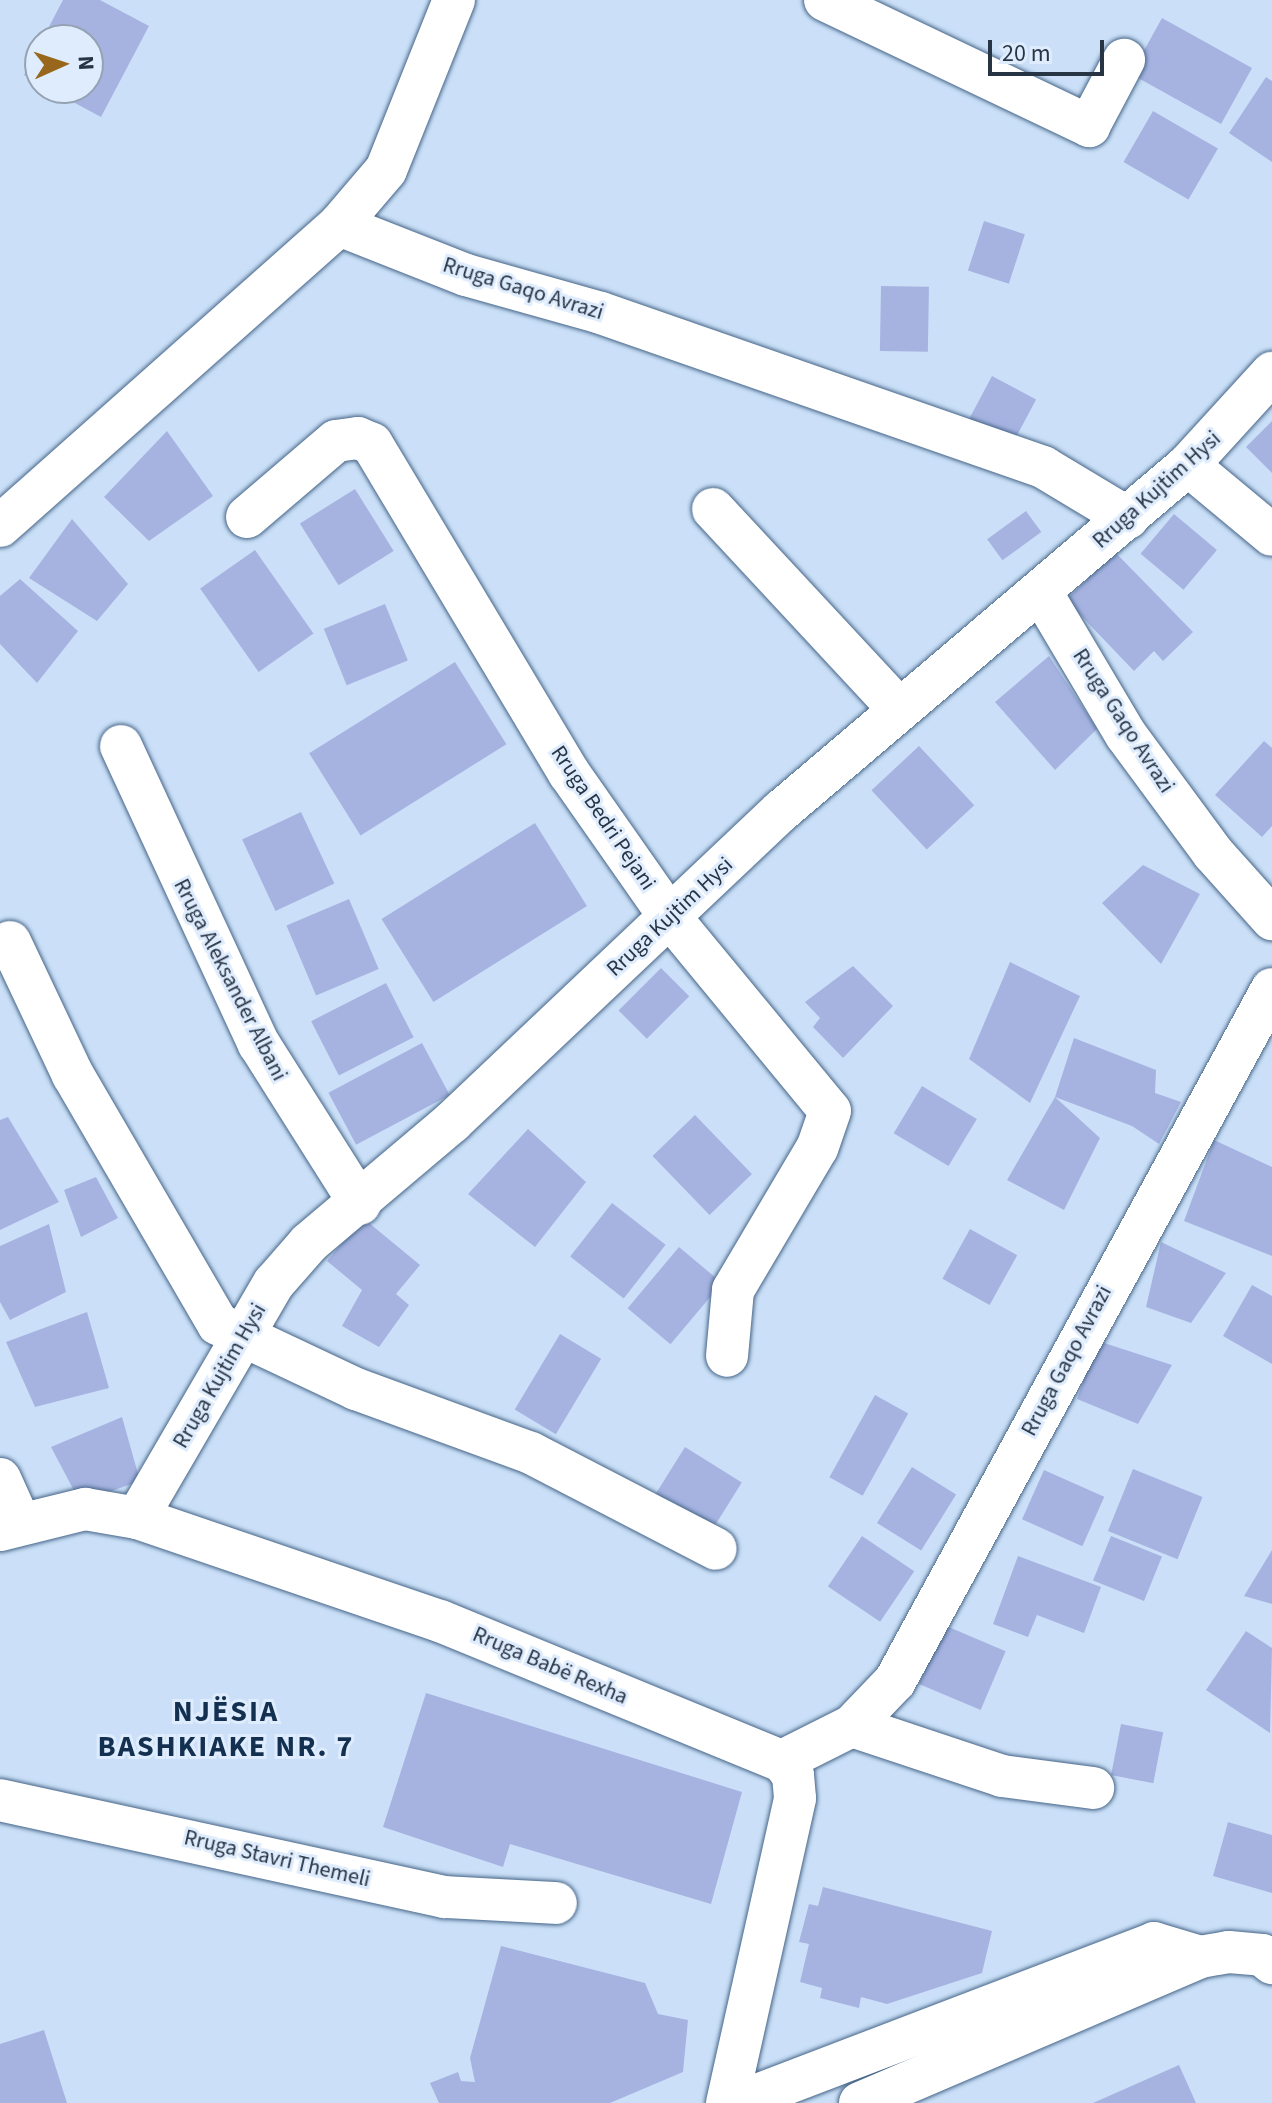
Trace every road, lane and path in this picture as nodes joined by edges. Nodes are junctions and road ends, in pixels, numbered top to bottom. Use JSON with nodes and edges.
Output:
{"nodes":[{"id":1,"x":454,"y":0,"type":"edge"},
{"id":2,"x":825,"y":0,"type":"edge"},
{"id":3,"x":1124,"y":60,"type":"dead end"},
{"id":4,"x":339,"y":225,"type":"junction"},
{"id":5,"x":1272,"y":373,"type":"edge"},
{"id":6,"x":1188,"y":465,"type":"junction"},
{"id":7,"x":713,"y":509,"type":"dead end"},
{"id":8,"x":247,"y":517,"type":"dead end"},
{"id":9,"x":1128,"y":518,"type":"junction"},
{"id":10,"x":0,"y":526,"type":"edge"},
{"id":11,"x":1272,"y":535,"type":"edge"},
{"id":12,"x":1041,"y":592,"type":"junction"},
{"id":13,"x":899,"y":709,"type":"junction"},
{"id":14,"x":121,"y":746,"type":"dead end"},
{"id":15,"x":670,"y":917,"type":"junction"},
{"id":16,"x":1272,"y":919,"type":"edge"},
{"id":17,"x":10,"y":942,"type":"dead end"},
{"id":18,"x":1272,"y":989,"type":"edge"},
{"id":19,"x":360,"y":1204,"type":"junction"},
{"id":20,"x":244,"y":1336,"type":"junction"},
{"id":21,"x":727,"y":1356,"type":"dead end"},
{"id":22,"x":0,"y":1479,"type":"edge"},
{"id":23,"x":137,"y":1518,"type":"junction"},
{"id":24,"x":9,"y":1525,"type":"edge"},
{"id":25,"x":716,"y":1549,"type":"dead end"},
{"id":26,"x":852,"y":1726,"type":"junction"},
{"id":27,"x":782,"y":1761,"type":"junction"},
{"id":28,"x":1093,"y":1788,"type":"dead end"},
{"id":29,"x":0,"y":1800,"type":"edge"},
{"id":30,"x":556,"y":1903,"type":"dead end"},
{"id":31,"x":1200,"y":1957,"type":"junction"},
{"id":32,"x":1272,"y":1963,"type":"edge"},
{"id":33,"x":727,"y":2103,"type":"edge"},
{"id":34,"x":736,"y":2103,"type":"edge"},
{"id":35,"x":860,"y":2103,"type":"edge"}],
"edges":[{"from":1,"to":4,"type":"street"},
{"from":2,"to":3,"type":"street"},
{"from":4,"to":9,"type":"street","name":"Rruga Gaqo Avrazi"},
{"from":4,"to":10,"type":"street"},
{"from":5,"to":6,"type":"street","name":"Rruga Kujtim Hysi"},
{"from":6,"to":9,"type":"street","name":"Rruga Kujtim Hysi"},
{"from":6,"to":11,"type":"street"},
{"from":7,"to":13,"type":"street"},
{"from":8,"to":15,"type":"street","name":"Rruga Bedri Pejani"},
{"from":9,"to":12,"type":"street","name":"Rruga Kujtim Hysi"},
{"from":12,"to":13,"type":"street","name":"Rruga Kujtim Hysi"},
{"from":12,"to":16,"type":"street","name":"Rruga Gaqo Avrazi"},
{"from":13,"to":15,"type":"street","name":"Rruga Kujtim Hysi"},
{"from":14,"to":19,"type":"street","name":"Rruga Aleksander Albani"},
{"from":15,"to":19,"type":"street","name":"Rruga Kujtim Hysi"},
{"from":15,"to":21,"type":"street","name":"Rruga Bedri Pejani"},
{"from":17,"to":20,"type":"street"},
{"from":18,"to":26,"type":"street","name":"Rruga Gaqo Avrazi"},
{"from":19,"to":20,"type":"street","name":"Rruga Kujtim Hysi"},
{"from":20,"to":23,"type":"street","name":"Rruga Kujtim Hysi"},
{"from":20,"to":25,"type":"street"},
{"from":22,"to":24,"type":"street"},
{"from":23,"to":24,"type":"street","name":"Rruga Babë Rexha"},
{"from":23,"to":27,"type":"street","name":"Rruga Babë Rexha"},
{"from":26,"to":27,"type":"street"},
{"from":26,"to":28,"type":"street"},
{"from":27,"to":33,"type":"street"},
{"from":29,"to":30,"type":"street","name":"Rruga Stavri Themeli"},
{"from":31,"to":32,"type":"street"},
{"from":31,"to":34,"type":"street"},
{"from":31,"to":35,"type":"street"}]}
